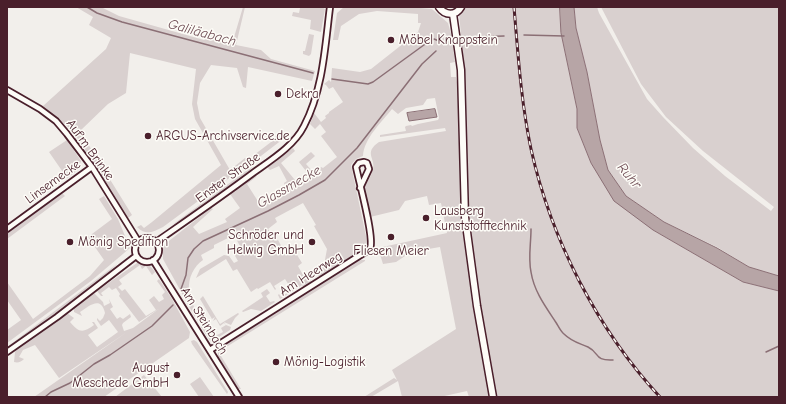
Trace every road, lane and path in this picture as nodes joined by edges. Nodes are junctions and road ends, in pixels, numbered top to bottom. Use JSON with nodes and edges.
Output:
{"nodes":[{"id":1,"x":330,"y":7,"type":"edge"},
{"id":2,"x":334,"y":7,"type":"edge"},
{"id":3,"x":439,"y":7,"type":"edge"},
{"id":4,"x":461,"y":7,"type":"edge"},
{"id":5,"x":453,"y":14,"type":"junction"},
{"id":6,"x":7,"y":90,"type":"edge"},
{"id":7,"x":92,"y":167,"type":"junction"},
{"id":8,"x":360,"y":188,"type":"junction"},
{"id":9,"x":7,"y":229,"type":"edge"},
{"id":10,"x":138,"y":241,"type":"junction"},
{"id":11,"x":156,"y":242,"type":"junction"},
{"id":12,"x":136,"y":256,"type":"junction"},
{"id":13,"x":153,"y":260,"type":"junction"},
{"id":14,"x":210,"y":350,"type":"junction"},
{"id":15,"x":7,"y":352,"type":"edge"},
{"id":16,"x":238,"y":395,"type":"edge"},
{"id":17,"x":232,"y":397,"type":"edge"},
{"id":18,"x":493,"y":397,"type":"edge"}],
"edges":[{"from":1,"to":2,"type":"street"},
{"from":1,"to":11,"type":"street","name":"Enster Straße"},
{"from":3,"to":5,"type":"main road"},
{"from":4,"to":5,"type":"main road"},
{"from":5,"to":18,"type":"main road"},
{"from":6,"to":7,"type":"street","name":"Auf'm Brinke"},
{"from":7,"to":9,"type":"street","name":"Linsemecke"},
{"from":7,"to":10,"type":"street","name":"Auf'm Brinke"},
{"from":8,"to":8,"type":"street","name":"Am Heerweg"},
{"from":8,"to":14,"type":"street","name":"Am Heerweg"},
{"from":10,"to":11,"type":"street"},
{"from":10,"to":12,"type":"street"},
{"from":11,"to":13,"type":"street"},
{"from":12,"to":13,"type":"street"},
{"from":12,"to":15,"type":"street"},
{"from":13,"to":14,"type":"street","name":"Am Steinbach"},
{"from":14,"to":16,"type":"street","name":"Am Steinbach"},
{"from":16,"to":17,"type":"street","name":"Am Steinbach"}]}
